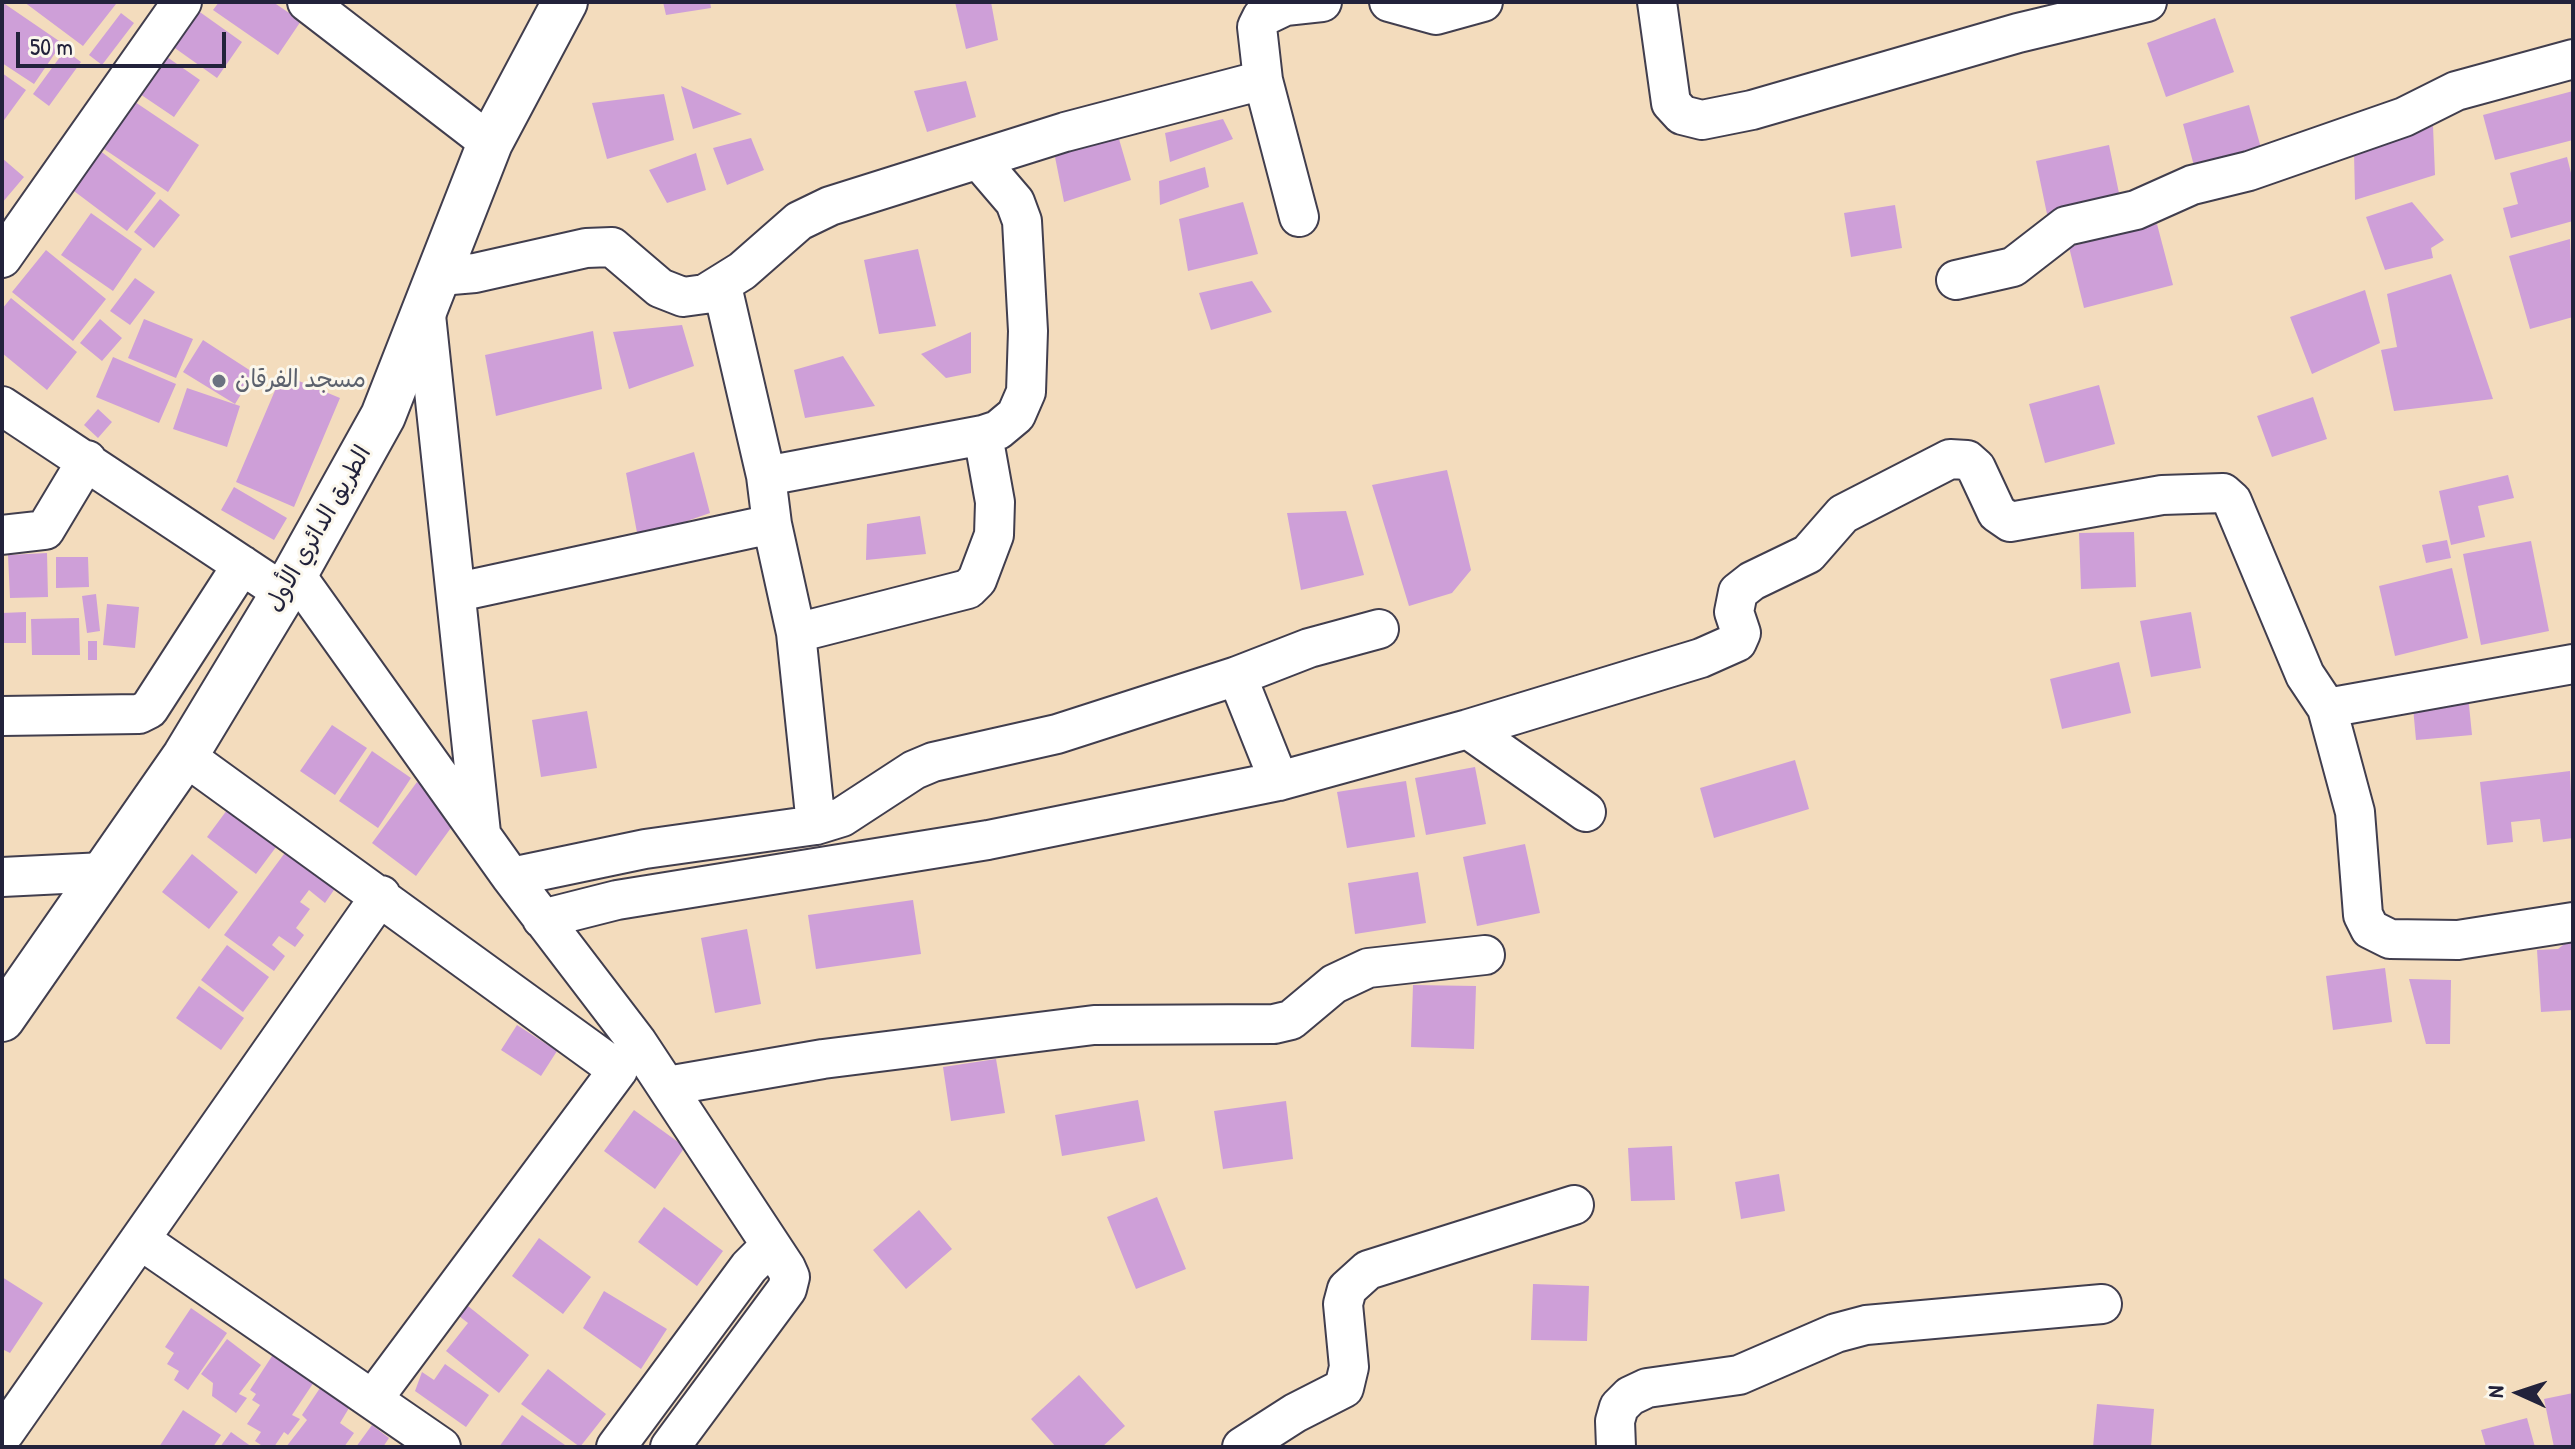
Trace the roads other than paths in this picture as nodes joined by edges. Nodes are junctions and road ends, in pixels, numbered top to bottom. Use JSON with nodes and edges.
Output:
{"nodes":[{"id":1,"x":182,"y":2,"type":"edge"},
{"id":2,"x":307,"y":2,"type":"edge"},
{"id":3,"x":565,"y":2,"type":"edge"},
{"id":4,"x":1322,"y":2,"type":"edge"},
{"id":5,"x":1389,"y":2,"type":"edge"},
{"id":6,"x":1483,"y":2,"type":"edge"},
{"id":7,"x":1657,"y":2,"type":"edge"},
{"id":8,"x":2147,"y":2,"type":"edge"},
{"id":9,"x":2573,"y":59,"type":"edge"},
{"id":10,"x":1263,"y":80,"type":"junction"},
{"id":11,"x":490,"y":143,"type":"junction"},
{"id":12,"x":979,"y":160,"type":"junction"},
{"id":13,"x":1299,"y":217,"type":"dead end"},
{"id":14,"x":2,"y":258,"type":"edge"},
{"id":15,"x":1956,"y":280,"type":"dead end"},
{"id":16,"x":722,"y":286,"type":"junction"},
{"id":17,"x":433,"y":296,"type":"junction"},
{"id":18,"x":2,"y":406,"type":"edge"},
{"id":19,"x":983,"y":435,"type":"junction"},
{"id":20,"x":87,"y":460,"type":"junction"},
{"id":21,"x":766,"y":476,"type":"junction"},
{"id":22,"x":772,"y":524,"type":"junction"},
{"id":23,"x":2,"y":535,"type":"edge"},
{"id":24,"x":242,"y":565,"type":"junction"},
{"id":25,"x":289,"y":584,"type":"junction"},
{"id":26,"x":458,"y":592,"type":"junction"},
{"id":27,"x":1379,"y":629,"type":"dead end"},
{"id":28,"x":796,"y":633,"type":"junction"},
{"id":29,"x":2573,"y":664,"type":"edge"},
{"id":30,"x":1237,"y":676,"type":"junction"},
{"id":31,"x":2327,"y":708,"type":"junction"},
{"id":32,"x":2,"y":716,"type":"edge"},
{"id":33,"x":1468,"y":729,"type":"junction"},
{"id":34,"x":185,"y":756,"type":"junction"},
{"id":35,"x":1279,"y":781,"type":"junction"},
{"id":36,"x":1586,"y":812,"type":"dead end"},
{"id":37,"x":816,"y":825,"type":"junction"},
{"id":38,"x":482,"y":836,"type":"junction"},
{"id":39,"x":104,"y":872,"type":"junction"},
{"id":40,"x":2,"y":877,"type":"edge"},
{"id":41,"x":511,"y":877,"type":"junction"},
{"id":42,"x":381,"y":895,"type":"junction"},
{"id":43,"x":542,"y":919,"type":"junction"},
{"id":44,"x":2573,"y":922,"type":"edge"},
{"id":45,"x":1485,"y":955,"type":"dead end"},
{"id":46,"x":2,"y":1019,"type":"edge"},
{"id":47,"x":628,"y":1056,"type":"junction"},
{"id":48,"x":667,"y":1086,"type":"junction"},
{"id":49,"x":1574,"y":1205,"type":"dead end"},
{"id":50,"x":142,"y":1241,"type":"junction"},
{"id":51,"x":769,"y":1247,"type":"junction"},
{"id":52,"x":2102,"y":1304,"type":"dead end"},
{"id":53,"x":373,"y":1399,"type":"junction"},
{"id":54,"x":12,"y":1436,"type":"edge"},
{"id":55,"x":441,"y":1447,"type":"edge"},
{"id":56,"x":616,"y":1447,"type":"edge"},
{"id":57,"x":670,"y":1447,"type":"edge"},
{"id":58,"x":1242,"y":1447,"type":"edge"},
{"id":59,"x":1616,"y":1447,"type":"edge"}],
"edges":[{"from":1,"to":14,"type":"street"},
{"from":2,"to":11,"type":"street"},
{"from":3,"to":11,"type":"main road","name":"الطريق الدائري الأول"},
{"from":4,"to":10,"type":"street"},
{"from":5,"to":6,"type":"street"},
{"from":7,"to":8,"type":"street"},
{"from":9,"to":15,"type":"street"},
{"from":10,"to":12,"type":"street"},
{"from":10,"to":13,"type":"street"},
{"from":11,"to":17,"type":"main road","name":"الطريق الدائري الأول"},
{"from":12,"to":16,"type":"street"},
{"from":12,"to":19,"type":"street"},
{"from":16,"to":17,"type":"street"},
{"from":16,"to":21,"type":"street"},
{"from":17,"to":25,"type":"main road","name":"الطريق الدائري الأول"},
{"from":17,"to":26,"type":"street"},
{"from":18,"to":20,"type":"street"},
{"from":19,"to":21,"type":"street"},
{"from":19,"to":28,"type":"street"},
{"from":20,"to":23,"type":"street"},
{"from":20,"to":24,"type":"street"},
{"from":21,"to":22,"type":"street"},
{"from":22,"to":26,"type":"street"},
{"from":22,"to":28,"type":"street"},
{"from":24,"to":25,"type":"street"},
{"from":24,"to":32,"type":"street"},
{"from":25,"to":34,"type":"main road","name":"الطريق الدائري الأول"},
{"from":25,"to":38,"type":"street"},
{"from":26,"to":38,"type":"street"},
{"from":27,"to":30,"type":"street"},
{"from":28,"to":37,"type":"street"},
{"from":29,"to":31,"type":"street"},
{"from":30,"to":35,"type":"street"},
{"from":30,"to":37,"type":"street"},
{"from":31,"to":33,"type":"street"},
{"from":31,"to":44,"type":"street"},
{"from":33,"to":35,"type":"street"},
{"from":33,"to":36,"type":"street"},
{"from":34,"to":39,"type":"main road","name":"الطريق الدائري الأول"},
{"from":34,"to":42,"type":"street"},
{"from":35,"to":43,"type":"street"},
{"from":37,"to":41,"type":"street"},
{"from":38,"to":41,"type":"street"},
{"from":39,"to":40,"type":"street"},
{"from":39,"to":46,"type":"main road","name":"الطريق الدائري الأول"},
{"from":41,"to":43,"type":"street"},
{"from":42,"to":47,"type":"street"},
{"from":42,"to":50,"type":"street"},
{"from":43,"to":47,"type":"street"},
{"from":45,"to":48,"type":"street"},
{"from":47,"to":48,"type":"street"},
{"from":47,"to":53,"type":"street"},
{"from":48,"to":51,"type":"street"},
{"from":49,"to":58,"type":"street"},
{"from":50,"to":53,"type":"street"},
{"from":50,"to":54,"type":"street"},
{"from":51,"to":56,"type":"street"},
{"from":51,"to":57,"type":"street"},
{"from":52,"to":59,"type":"street"},
{"from":53,"to":55,"type":"street"}]}
